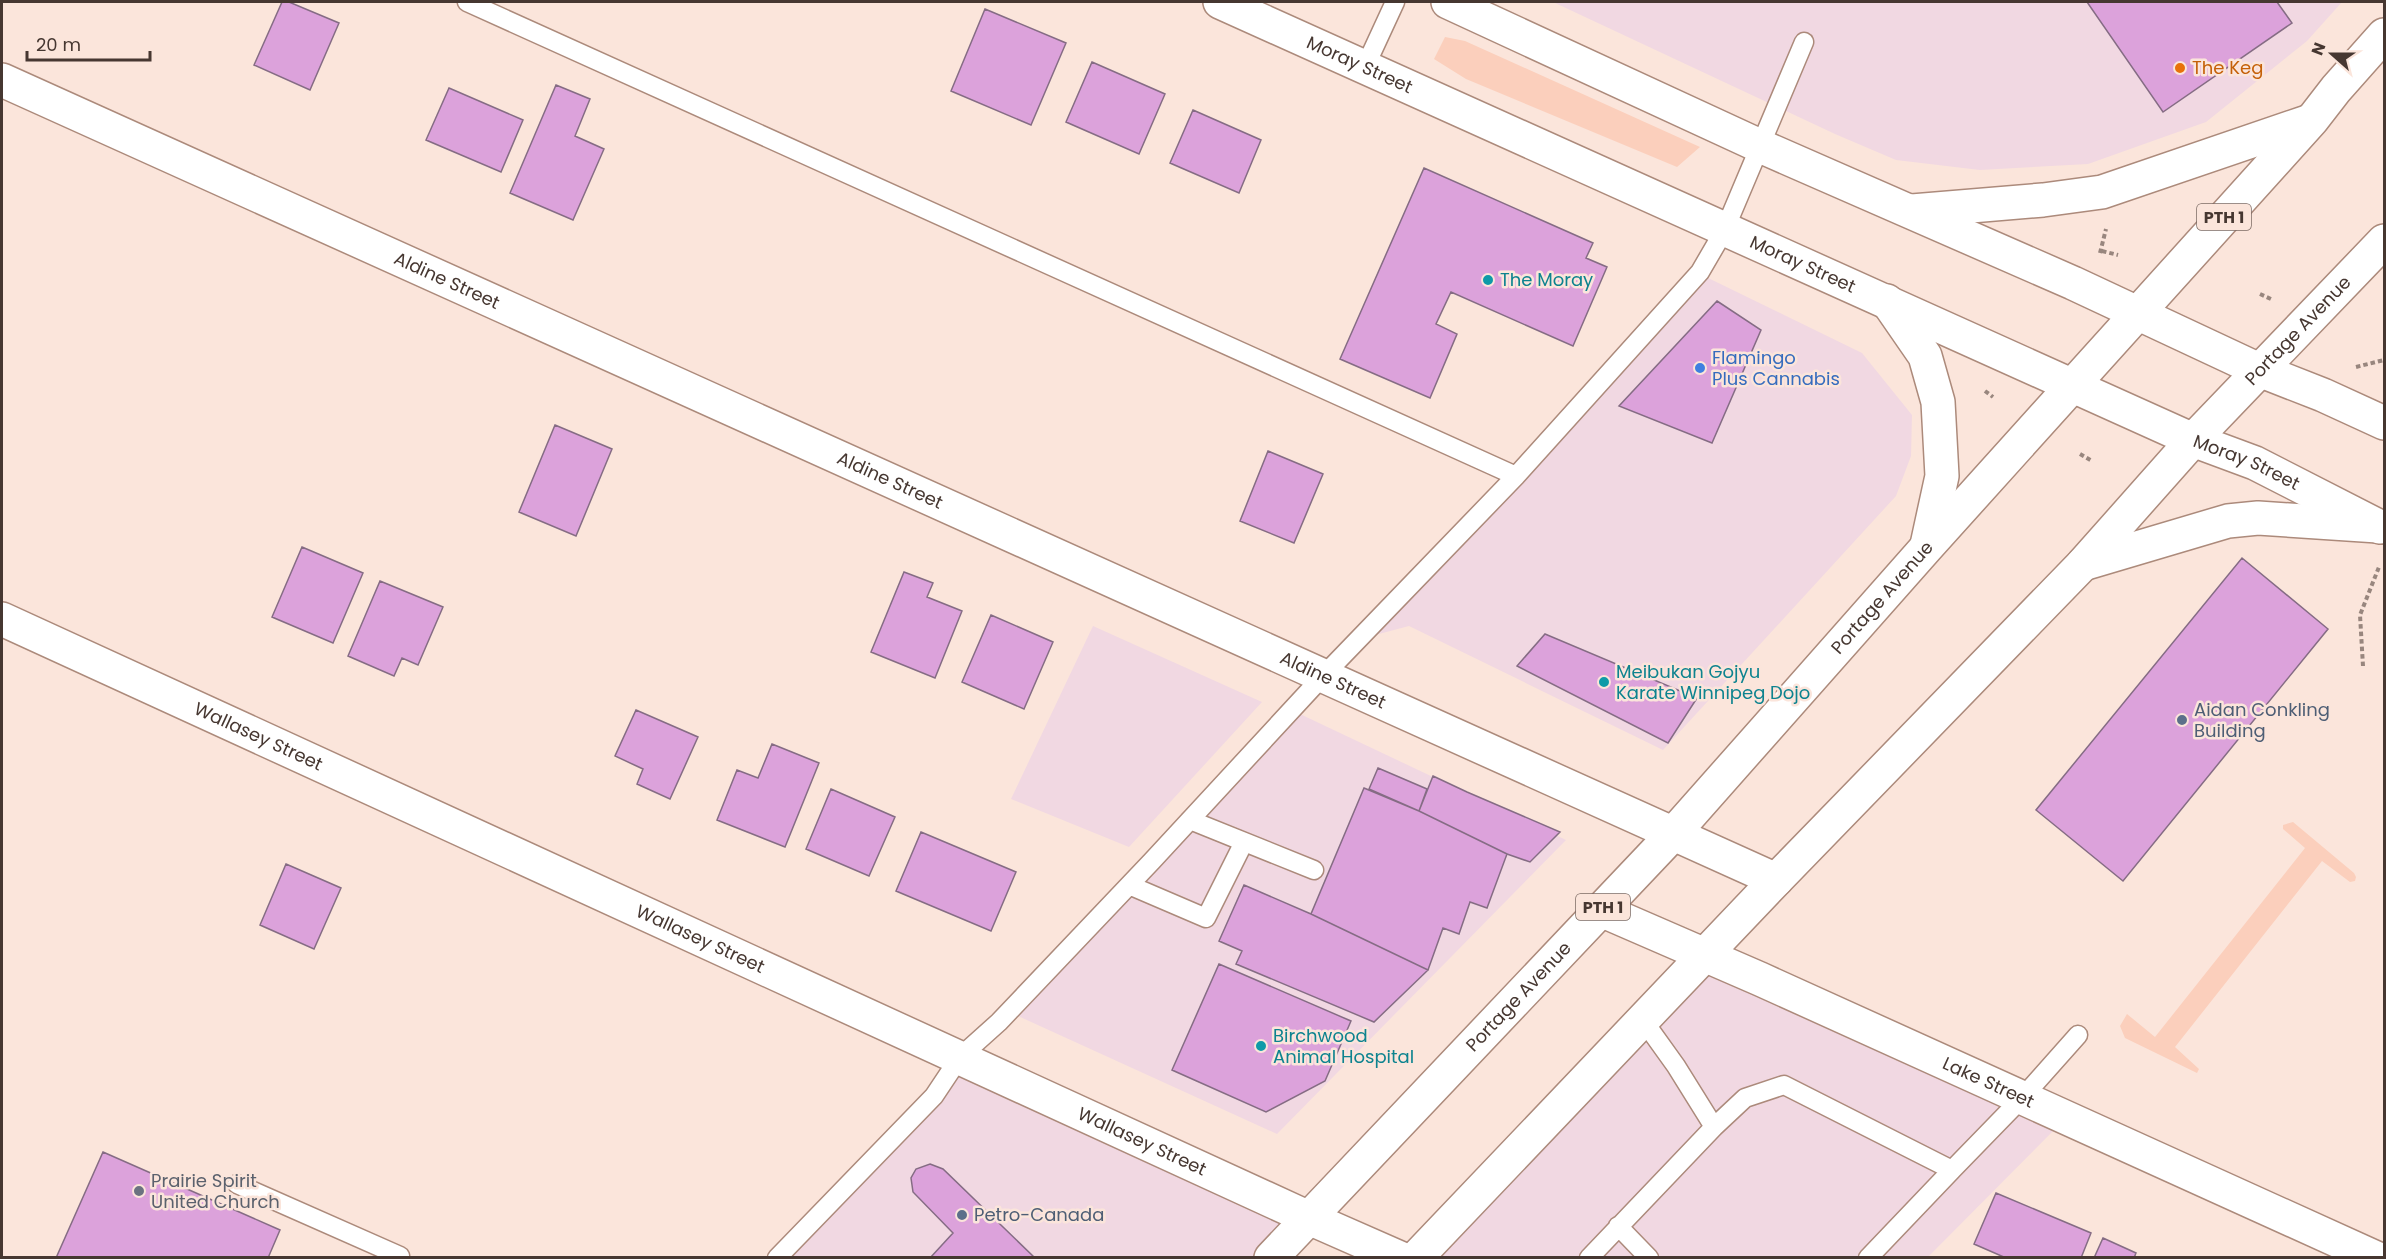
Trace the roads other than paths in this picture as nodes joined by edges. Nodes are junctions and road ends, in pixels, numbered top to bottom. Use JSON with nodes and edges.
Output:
{"nodes":[{"id":1,"x":467,"y":2,"type":"edge"},
{"id":2,"x":1220,"y":2,"type":"edge"},
{"id":3,"x":1395,"y":2,"type":"edge"},
{"id":4,"x":1448,"y":2,"type":"edge"},
{"id":5,"x":2385,"y":35,"type":"edge"},
{"id":6,"x":1804,"y":42,"type":"dead end"},
{"id":7,"x":1365,"y":67,"type":"junction"},
{"id":8,"x":2,"y":80,"type":"edge"},
{"id":9,"x":2312,"y":120,"type":"junction"},
{"id":10,"x":1760,"y":146,"type":"junction"},
{"id":11,"x":1912,"y":211,"type":"junction"},
{"id":12,"x":1725,"y":229,"type":"junction"},
{"id":13,"x":2385,"y":241,"type":"edge"},
{"id":14,"x":1887,"y":301,"type":"junction"},
{"id":15,"x":2137,"y":314,"type":"junction"},
{"id":16,"x":2259,"y":370,"type":"junction"},
{"id":17,"x":2072,"y":386,"type":"junction"},
{"id":18,"x":2385,"y":423,"type":"edge"},
{"id":19,"x":2193,"y":440,"type":"junction"},
{"id":20,"x":1516,"y":476,"type":"junction"},
{"id":21,"x":2381,"y":528,"type":"edge"},
{"id":22,"x":1926,"y":548,"type":"junction"},
{"id":23,"x":2083,"y":564,"type":"junction"},
{"id":24,"x":2,"y":619,"type":"edge"},
{"id":25,"x":1323,"y":676,"type":"junction"},
{"id":26,"x":1191,"y":820,"type":"junction"},
{"id":27,"x":1673,"y":834,"type":"junction"},
{"id":28,"x":1244,"y":842,"type":"junction"},
{"id":29,"x":1314,"y":870,"type":"dead end"},
{"id":30,"x":1776,"y":880,"type":"junction"},
{"id":31,"x":1129,"y":885,"type":"junction"},
{"id":32,"x":1601,"y":910,"type":"junction"},
{"id":33,"x":1706,"y":955,"type":"junction"},
{"id":34,"x":1643,"y":1020,"type":"junction"},
{"id":35,"x":2078,"y":1035,"type":"dead end"},
{"id":36,"x":960,"y":1057,"type":"junction"},
{"id":37,"x":2022,"y":1098,"type":"junction"},
{"id":38,"x":1714,"y":1128,"type":"junction"},
{"id":39,"x":1952,"y":1170,"type":"junction"},
{"id":40,"x":237,"y":1184,"type":"dead end"},
{"id":41,"x":1309,"y":1218,"type":"junction"},
{"id":42,"x":1618,"y":1226,"type":"junction"},
{"id":43,"x":401,"y":1257,"type":"edge"},
{"id":44,"x":777,"y":1257,"type":"edge"},
{"id":45,"x":1271,"y":1257,"type":"edge"},
{"id":46,"x":1400,"y":1257,"type":"edge"},
{"id":47,"x":1416,"y":1257,"type":"edge"},
{"id":48,"x":1589,"y":1257,"type":"edge"},
{"id":49,"x":1649,"y":1257,"type":"edge"},
{"id":50,"x":1868,"y":1257,"type":"edge"},
{"id":51,"x":2376,"y":1257,"type":"edge"}],
"edges":[{"from":1,"to":20,"type":"lane"},
{"from":2,"to":7,"type":"main road","name":"Moray Street"},
{"from":3,"to":7,"type":"lane"},
{"from":4,"to":10,"type":"main road"},
{"from":5,"to":9,"type":"main road","name":"Portage Avenue","number":"PTH 1"},
{"from":6,"to":10,"type":"lane"},
{"from":7,"to":12,"type":"main road","name":"Moray Street"},
{"from":8,"to":25,"type":"main road","name":"Aldine Street"},
{"from":9,"to":11,"type":"main road"},
{"from":9,"to":15,"type":"main road","name":"Portage Avenue","number":"PTH 1"},
{"from":10,"to":11,"type":"main road"},
{"from":10,"to":12,"type":"lane"},
{"from":11,"to":15,"type":"main road"},
{"from":12,"to":14,"type":"main road","name":"Moray Street"},
{"from":12,"to":20,"type":"lane"},
{"from":13,"to":16,"type":"main road","name":"Portage Avenue"},
{"from":14,"to":17,"type":"main road","name":"Moray Street"},
{"from":14,"to":22,"type":"main road"},
{"from":15,"to":16,"type":"main road"},
{"from":15,"to":17,"type":"main road","name":"Portage Avenue","number":"PTH 1"},
{"from":16,"to":18,"type":"main road"},
{"from":16,"to":19,"type":"main road","name":"Portage Avenue"},
{"from":17,"to":19,"type":"main road","name":"Moray Street"},
{"from":17,"to":22,"type":"main road","name":"Portage Avenue","number":"PTH 1"},
{"from":19,"to":21,"type":"main road","name":"Moray Street"},
{"from":19,"to":23,"type":"main road","name":"Portage Avenue"},
{"from":20,"to":25,"type":"lane"},
{"from":21,"to":23,"type":"main road"},
{"from":22,"to":27,"type":"main road","name":"Portage Avenue","number":"PTH 1"},
{"from":23,"to":30,"type":"main road","name":"Portage Avenue"},
{"from":24,"to":36,"type":"main road","name":"Wallasey Street"},
{"from":25,"to":26,"type":"lane"},
{"from":25,"to":27,"type":"main road","name":"Aldine Street"},
{"from":26,"to":28,"type":"lane"},
{"from":26,"to":31,"type":"lane"},
{"from":27,"to":30,"type":"main road","name":"Aldine Street"},
{"from":27,"to":32,"type":"main road","name":"Portage Avenue","number":"PTH 1"},
{"from":28,"to":29,"type":"lane"},
{"from":28,"to":31,"type":"lane"},
{"from":30,"to":33,"type":"main road","name":"Portage Avenue"},
{"from":31,"to":36,"type":"lane"},
{"from":32,"to":33,"type":"main road","name":"Lake Street"},
{"from":32,"to":41,"type":"main road","name":"Portage Avenue","number":"PTH 1"},
{"from":33,"to":34,"type":"main road","name":"Portage Avenue"},
{"from":33,"to":37,"type":"main road","name":"Lake Street"},
{"from":34,"to":38,"type":"lane"},
{"from":34,"to":47,"type":"main road","name":"Portage Avenue"},
{"from":35,"to":37,"type":"lane"},
{"from":36,"to":41,"type":"main road","name":"Wallasey Street"},
{"from":36,"to":44,"type":"lane"},
{"from":37,"to":39,"type":"lane"},
{"from":37,"to":51,"type":"main road","name":"Lake Street"},
{"from":38,"to":39,"type":"lane"},
{"from":38,"to":42,"type":"lane"},
{"from":39,"to":50,"type":"lane"},
{"from":40,"to":43,"type":"lane"},
{"from":41,"to":45,"type":"main road","name":"Portage Avenue","number":"PTH 1"},
{"from":41,"to":46,"type":"main road","name":"Wallasey Street"},
{"from":42,"to":48,"type":"lane"},
{"from":42,"to":49,"type":"lane"}]}
